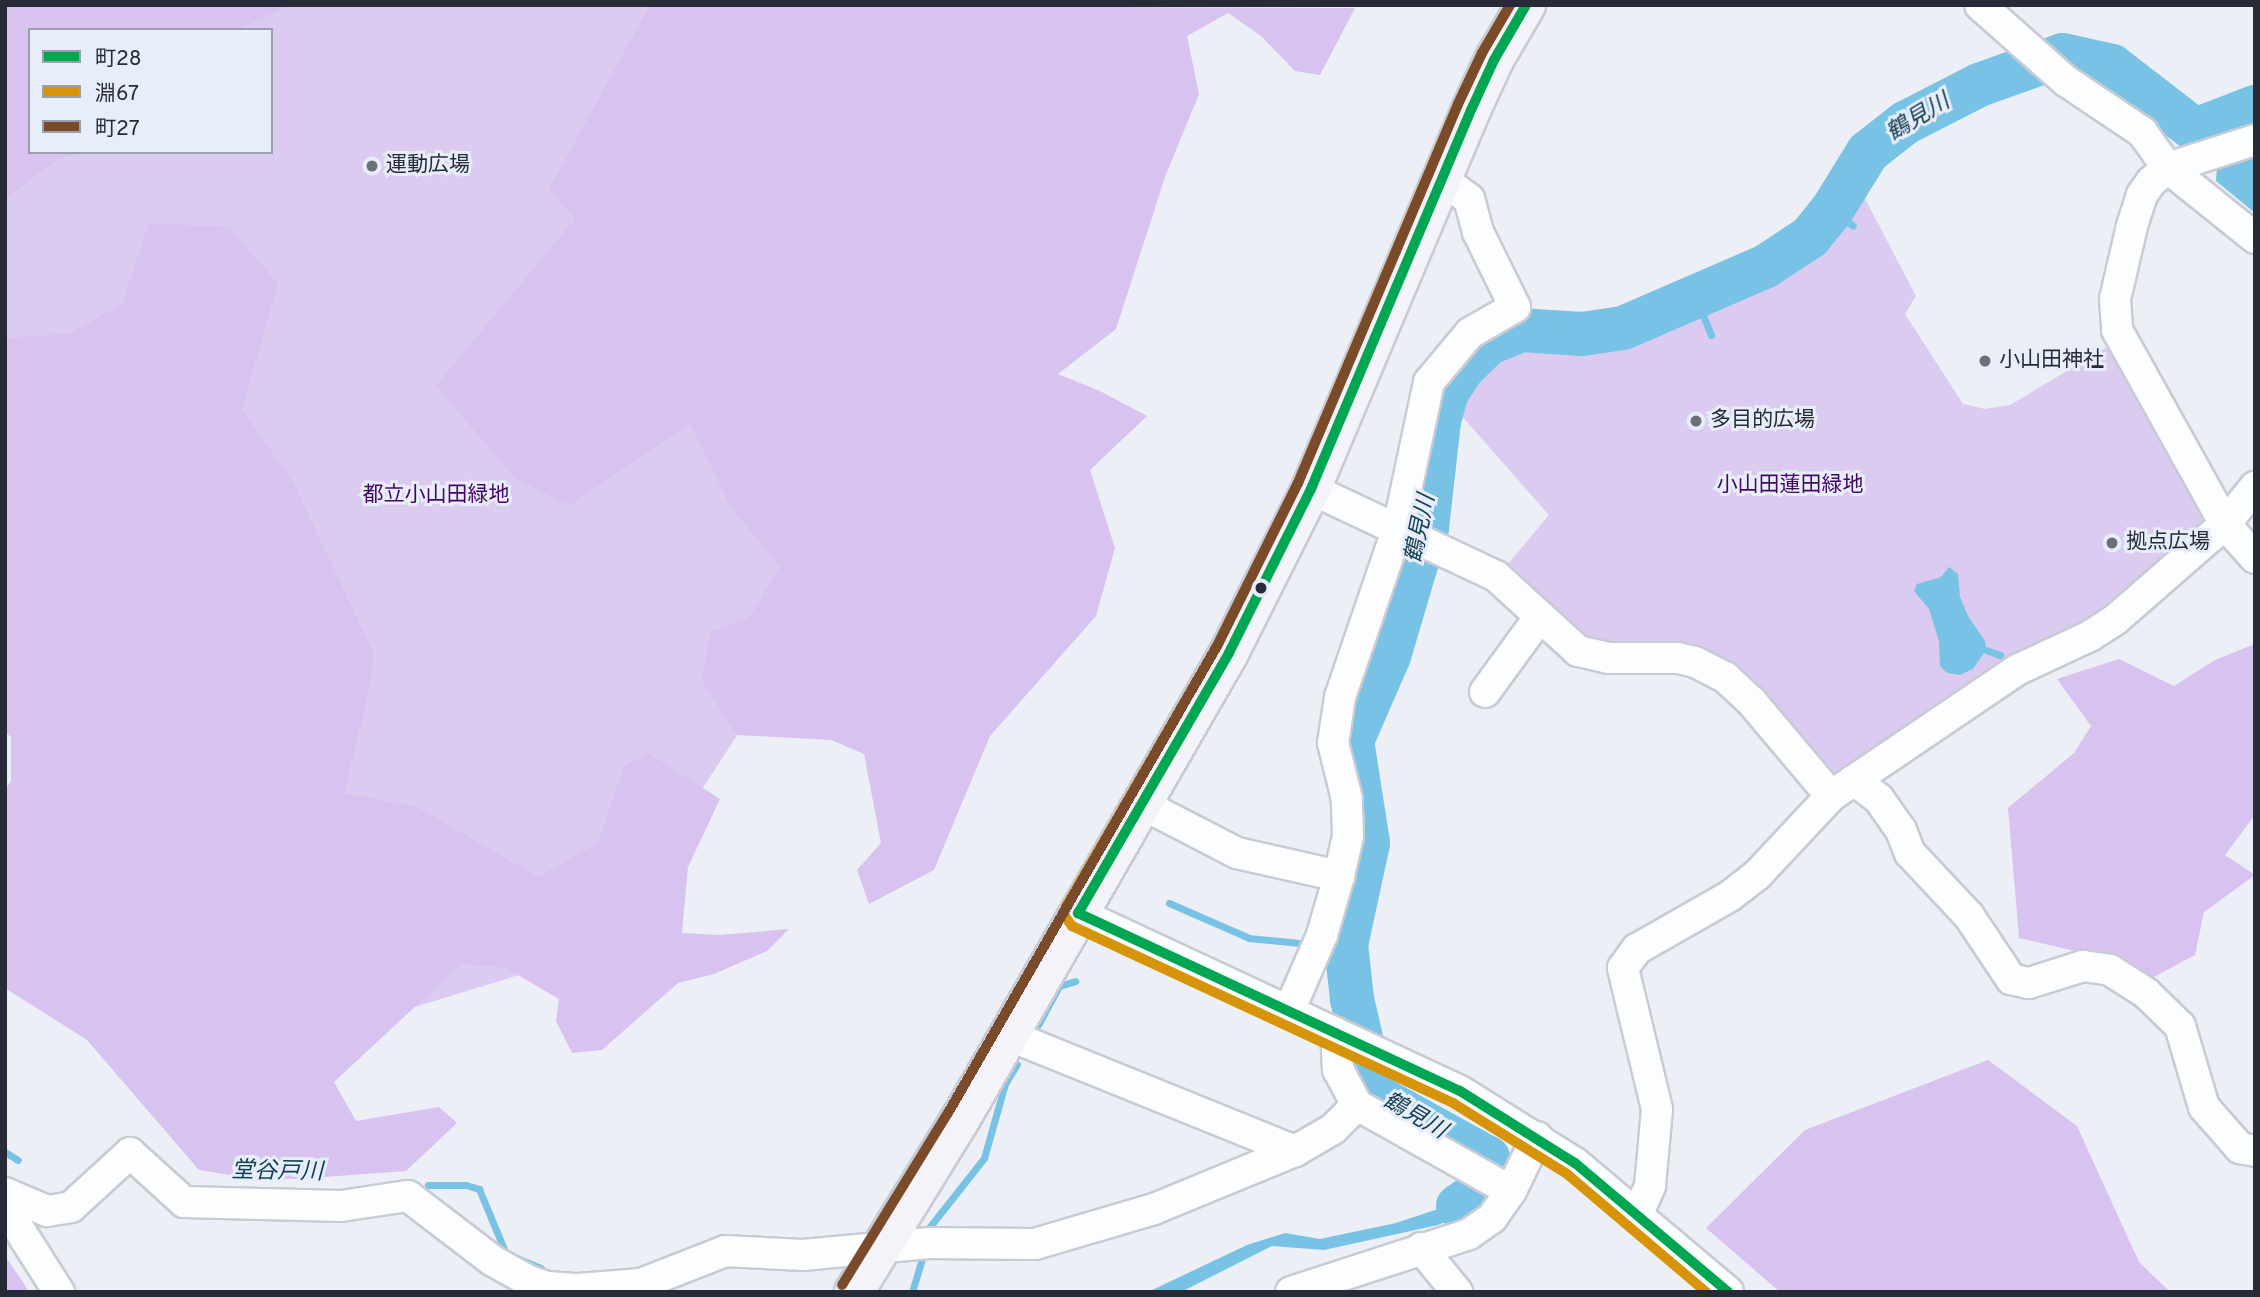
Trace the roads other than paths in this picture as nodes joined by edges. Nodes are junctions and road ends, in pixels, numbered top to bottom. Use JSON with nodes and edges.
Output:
{"nodes":[{"id":1,"x":1526,"y":5,"type":"edge"},
{"id":2,"x":1980,"y":5,"type":"edge"},
{"id":3,"x":2255,"y":140,"type":"edge"},
{"id":4,"x":2168,"y":168,"type":"junction"},
{"id":5,"x":1443,"y":180,"type":"junction"},
{"id":6,"x":2255,"y":237,"type":"edge"},
{"id":7,"x":2255,"y":487,"type":"edge"},
{"id":8,"x":1311,"y":489,"type":"junction"},
{"id":9,"x":2225,"y":524,"type":"junction"},
{"id":10,"x":1412,"y":535,"type":"junction"},
{"id":11,"x":2255,"y":558,"type":"edge"},
{"id":12,"x":1539,"y":618,"type":"junction"},
{"id":13,"x":1485,"y":692,"type":"dead end"},
{"id":14,"x":1843,"y":788,"type":"junction"},
{"id":15,"x":1142,"y":804,"type":"junction"},
{"id":16,"x":1339,"y":876,"type":"junction"},
{"id":17,"x":1077,"y":913,"type":"junction"},
{"id":18,"x":1289,"y":1011,"type":"junction"},
{"id":19,"x":1338,"y":1034,"type":"junction"},
{"id":20,"x":1008,"y":1035,"type":"junction"},
{"id":21,"x":1357,"y":1105,"type":"junction"},
{"id":22,"x":1536,"y":1137,"type":"junction"},
{"id":23,"x":1295,"y":1151,"type":"junction"},
{"id":24,"x":2255,"y":1151,"type":"edge"},
{"id":25,"x":1495,"y":1182,"type":"junction"},
{"id":26,"x":5,"y":1193,"type":"edge"},
{"id":27,"x":5,"y":1207,"type":"edge"},
{"id":28,"x":1638,"y":1213,"type":"junction"},
{"id":29,"x":1421,"y":1248,"type":"junction"},
{"id":30,"x":879,"y":1250,"type":"junction"},
{"id":31,"x":578,"y":1290,"type":"edge"},
{"id":32,"x":59,"y":1292,"type":"edge"},
{"id":33,"x":854,"y":1292,"type":"edge"},
{"id":34,"x":1289,"y":1292,"type":"edge"},
{"id":35,"x":1457,"y":1292,"type":"edge"},
{"id":36,"x":1728,"y":1292,"type":"edge"}],
"edges":[{"from":1,"to":5,"type":"main road"},
{"from":2,"to":4,"type":"street"},
{"from":3,"to":4,"type":"street"},
{"from":4,"to":6,"type":"street"},
{"from":4,"to":9,"type":"street"},
{"from":5,"to":8,"type":"main road"},
{"from":5,"to":10,"type":"street"},
{"from":7,"to":9,"type":"street"},
{"from":8,"to":10,"type":"street"},
{"from":8,"to":15,"type":"main road"},
{"from":9,"to":11,"type":"street"},
{"from":9,"to":14,"type":"street"},
{"from":10,"to":12,"type":"street"},
{"from":10,"to":16,"type":"street"},
{"from":12,"to":13,"type":"street"},
{"from":12,"to":14,"type":"street"},
{"from":14,"to":24,"type":"street"},
{"from":14,"to":28,"type":"street"},
{"from":15,"to":16,"type":"street"},
{"from":15,"to":17,"type":"main road"},
{"from":16,"to":18,"type":"street"},
{"from":17,"to":18,"type":"street"},
{"from":17,"to":20,"type":"main road"},
{"from":18,"to":19,"type":"street"},
{"from":19,"to":21,"type":"street"},
{"from":19,"to":22,"type":"street"},
{"from":20,"to":23,"type":"street"},
{"from":20,"to":30,"type":"main road"},
{"from":21,"to":23,"type":"street"},
{"from":21,"to":25,"type":"street"},
{"from":22,"to":25,"type":"street"},
{"from":22,"to":28,"type":"street"},
{"from":23,"to":30,"type":"street"},
{"from":25,"to":29,"type":"street"},
{"from":26,"to":31,"type":"street"},
{"from":27,"to":32,"type":"street"},
{"from":28,"to":36,"type":"street"},
{"from":29,"to":34,"type":"street"},
{"from":29,"to":35,"type":"street"},
{"from":30,"to":31,"type":"street"},
{"from":30,"to":33,"type":"main road"}]}
